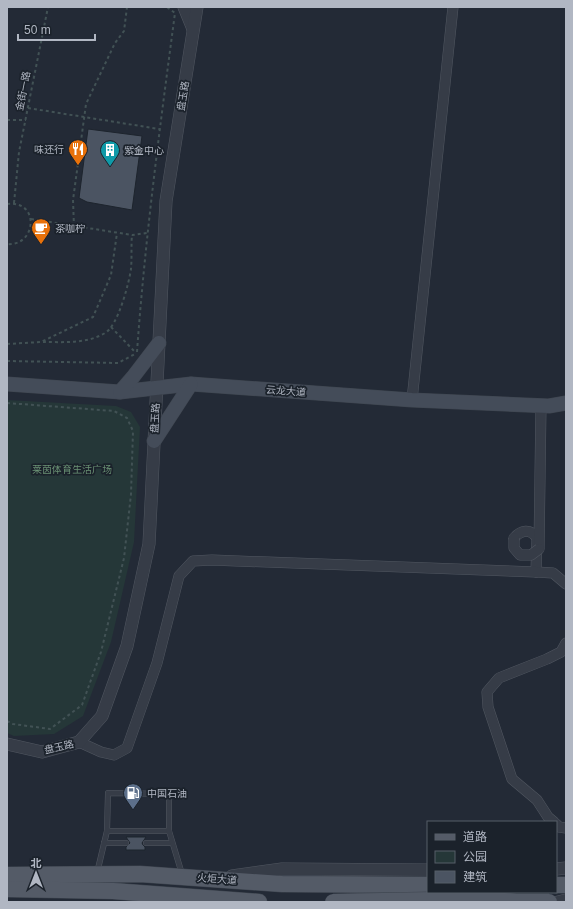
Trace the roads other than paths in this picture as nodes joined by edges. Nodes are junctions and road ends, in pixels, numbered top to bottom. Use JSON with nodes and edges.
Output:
{"nodes":[{"id":1,"x":184,"y":7,"type":"edge"},
{"id":2,"x":197,"y":7,"type":"edge"},
{"id":3,"x":453,"y":7,"type":"edge"},
{"id":4,"x":193,"y":29,"type":"junction"},
{"id":5,"x":159,"y":343,"type":"junction"},
{"id":6,"x":7,"y":384,"type":"edge"},
{"id":7,"x":191,"y":384,"type":"junction"},
{"id":8,"x":156,"y":389,"type":"junction"},
{"id":9,"x":120,"y":392,"type":"junction"},
{"id":10,"x":412,"y":400,"type":"junction"},
{"id":11,"x":566,"y":403,"type":"edge"},
{"id":12,"x":541,"y":405,"type":"junction"},
{"id":13,"x":154,"y":441,"type":"junction"},
{"id":14,"x":536,"y":572,"type":"junction"},
{"id":15,"x":566,"y":584,"type":"edge"},
{"id":16,"x":566,"y":643,"type":"edge"},
{"id":17,"x":79,"y":742,"type":"junction"},
{"id":18,"x":7,"y":744,"type":"edge"},
{"id":19,"x":553,"y":821,"type":"edge"},
{"id":20,"x":107,"y":831,"type":"junction"},
{"id":21,"x":168,"y":832,"type":"junction"},
{"id":22,"x":104,"y":843,"type":"junction"},
{"id":23,"x":126,"y":843,"type":"dead end"},
{"id":24,"x":146,"y":843,"type":"dead end"},
{"id":25,"x":172,"y":843,"type":"junction"},
{"id":26,"x":427,"y":870,"type":"edge"},
{"id":27,"x":96,"y":874,"type":"junction"},
{"id":28,"x":7,"y":875,"type":"edge"},
{"id":29,"x":183,"y":877,"type":"junction"},
{"id":30,"x":207,"y":879,"type":"junction"},
{"id":31,"x":427,"y":885,"type":"edge"},
{"id":32,"x":7,"y":889,"type":"edge"},
{"id":33,"x":114,"y":891,"type":"junction"},
{"id":34,"x":566,"y":900,"type":"edge"},
{"id":35,"x":165,"y":902,"type":"edge"},
{"id":36,"x":259,"y":902,"type":"edge"},
{"id":37,"x":334,"y":902,"type":"edge"},
{"id":38,"x":516,"y":902,"type":"edge"},
{"id":39,"x":549,"y":902,"type":"edge"},
{"id":40,"x":558,"y":902,"type":"edge"}],
"edges":[{"from":1,"to":4,"type":"street"},
{"from":2,"to":4,"type":"street","name":"盘玉路"},
{"from":3,"to":10,"type":"street"},
{"from":4,"to":5,"type":"street","name":"盘玉路"},
{"from":5,"to":8,"type":"street","name":"盘玉路"},
{"from":5,"to":9,"type":"main road"},
{"from":6,"to":9,"type":"main road","name":"云龙大道"},
{"from":7,"to":8,"type":"main road","name":"云龙大道"},
{"from":7,"to":10,"type":"main road","name":"云龙大道"},
{"from":7,"to":13,"type":"main road"},
{"from":8,"to":9,"type":"main road","name":"云龙大道"},
{"from":8,"to":13,"type":"street","name":"盘玉路"},
{"from":10,"to":12,"type":"main road","name":"云龙大道"},
{"from":11,"to":12,"type":"main road","name":"云龙大道"},
{"from":12,"to":14,"type":"street","bridge":true},
{"from":13,"to":17,"type":"street","name":"盘玉路"},
{"from":14,"to":15,"type":"street"},
{"from":14,"to":17,"type":"street"},
{"from":16,"to":19,"type":"street"},
{"from":17,"to":18,"type":"street","name":"盘玉路"},
{"from":20,"to":21,"type":"lane"},
{"from":20,"to":21,"type":"lane"},
{"from":20,"to":22,"type":"lane"},
{"from":21,"to":25,"type":"lane"},
{"from":22,"to":23,"type":"lane"},
{"from":22,"to":27,"type":"lane"},
{"from":24,"to":25,"type":"lane"},
{"from":25,"to":29,"type":"lane"},
{"from":26,"to":30,"type":"street"},
{"from":27,"to":28,"type":"main road","name":"火炬大道"},
{"from":27,"to":29,"type":"main road","name":"火炬大道"},
{"from":29,"to":30,"type":"main road","name":"火炬大道"},
{"from":30,"to":31,"type":"main road","name":"火炬大道"},
{"from":32,"to":33,"type":"main road","name":"火炬大道"},
{"from":33,"to":35,"type":"street"},
{"from":33,"to":36,"type":"main road","name":"火炬大道"},
{"from":34,"to":40,"type":"street"},
{"from":37,"to":38,"type":"main road","bridge":true},
{"from":38,"to":39,"type":"main road","bridge":true}]}
